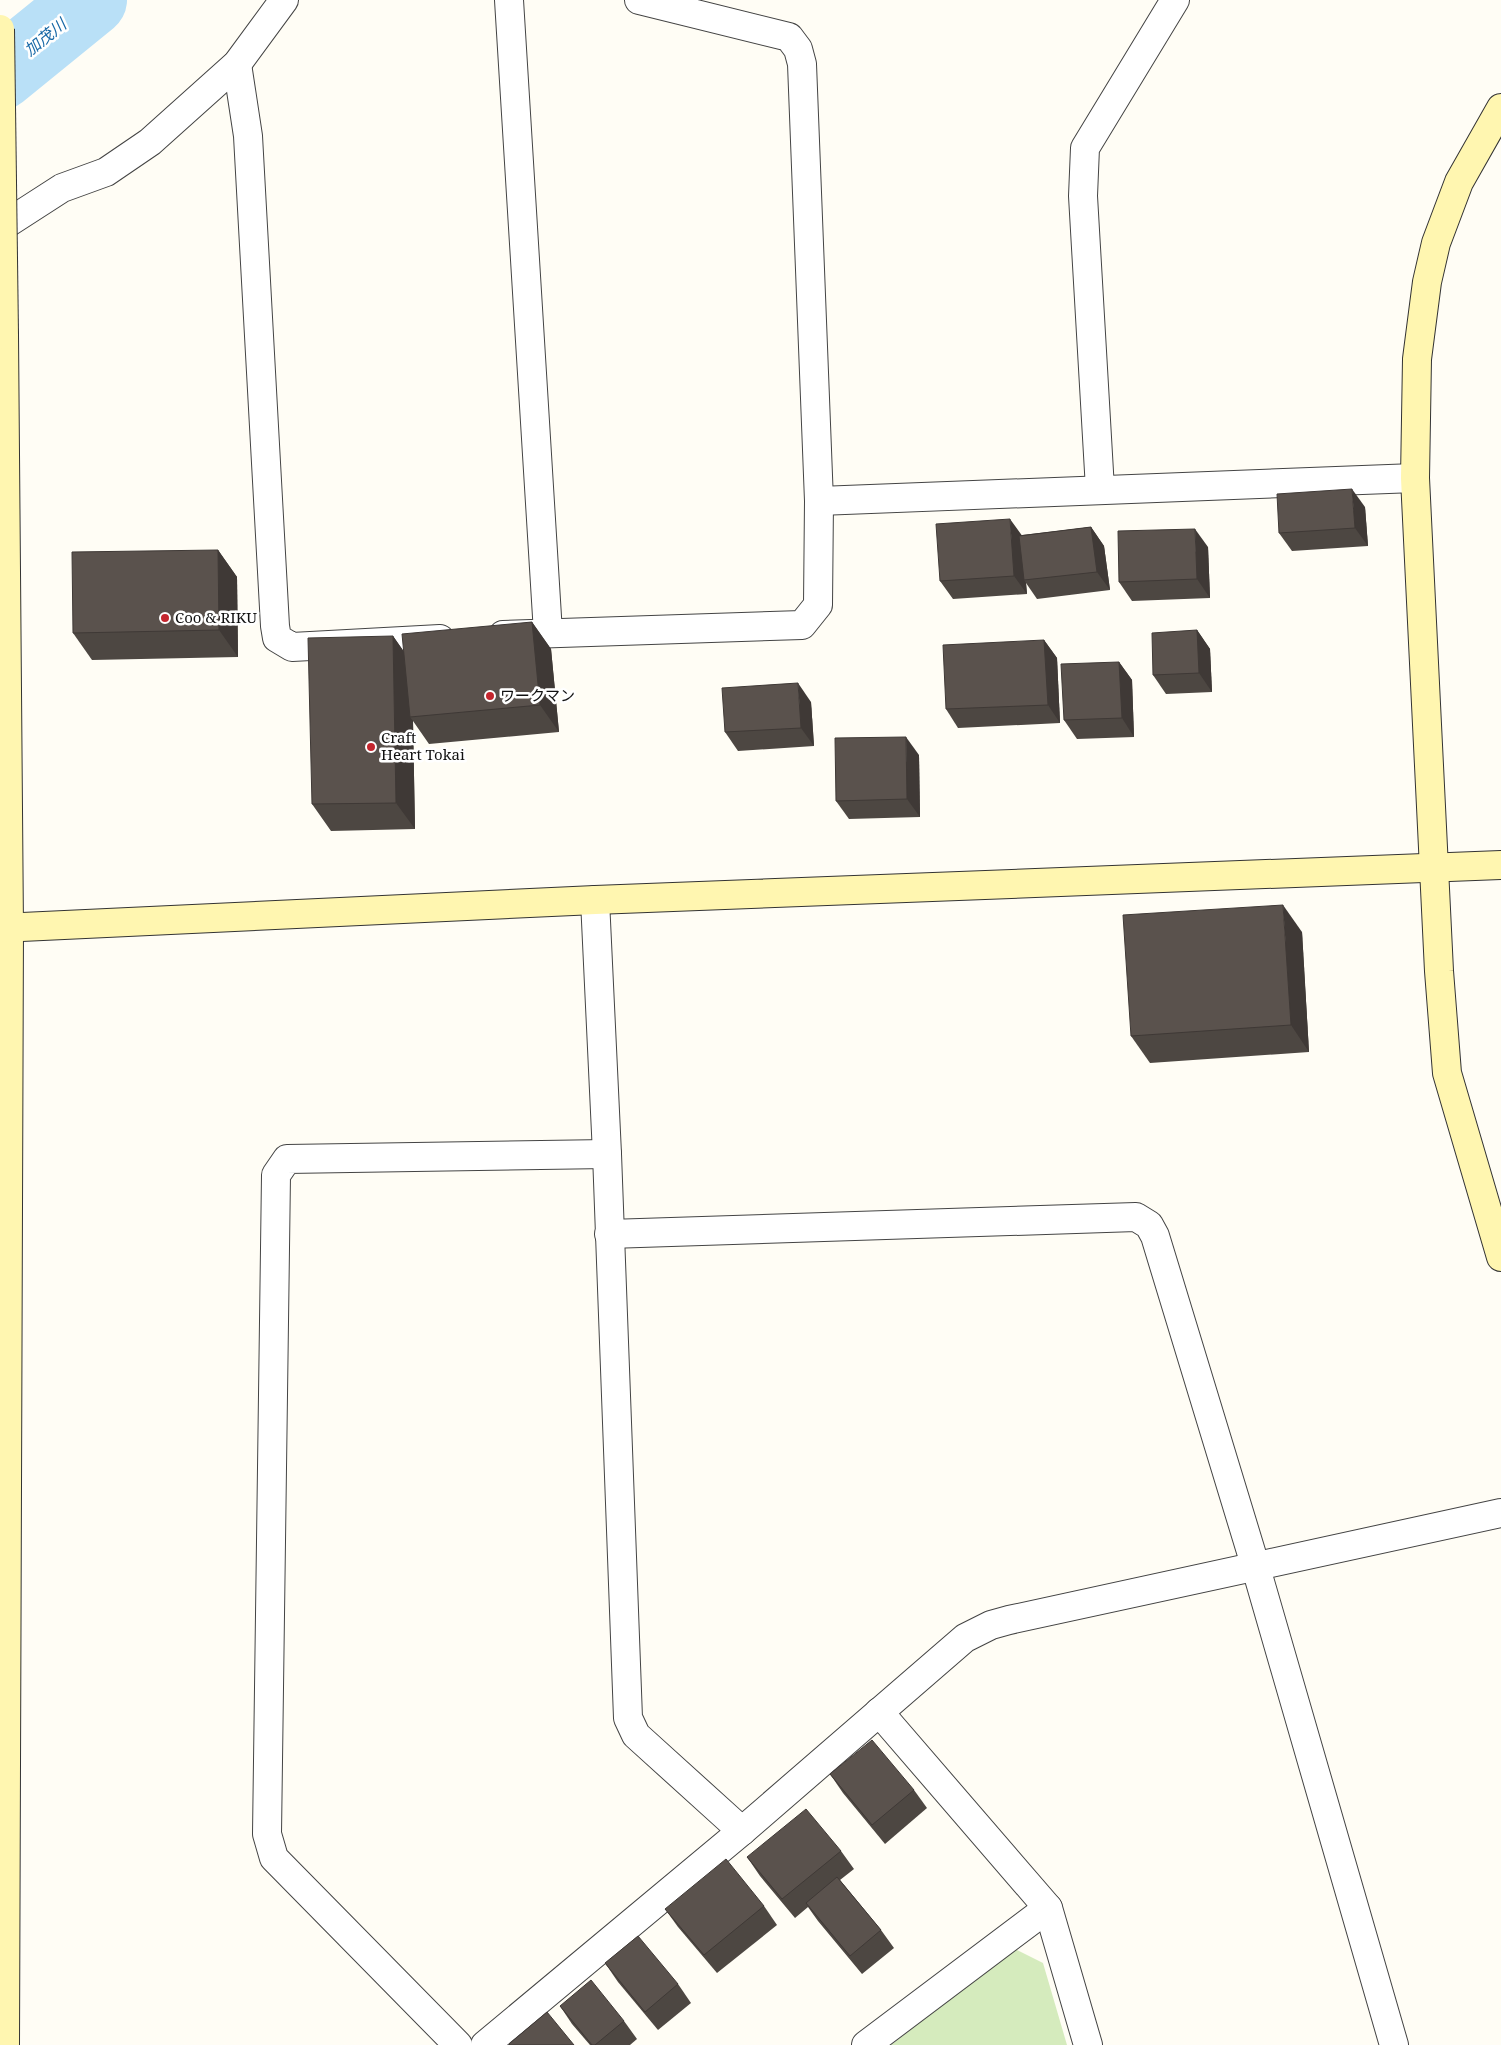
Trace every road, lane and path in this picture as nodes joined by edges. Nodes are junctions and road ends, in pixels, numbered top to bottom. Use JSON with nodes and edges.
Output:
{"nodes":[{"id":1,"x":284,"y":0,"type":"edge"},
{"id":2,"x":509,"y":0,"type":"edge"},
{"id":3,"x":639,"y":0,"type":"edge"},
{"id":4,"x":1174,"y":0,"type":"edge"},
{"id":5,"x":0,"y":29,"type":"edge"},
{"id":6,"x":237,"y":64,"type":"junction"},
{"id":7,"x":1501,"y":108,"type":"edge"},
{"id":8,"x":0,"y":228,"type":"edge"},
{"id":9,"x":1415,"y":478,"type":"junction"},
{"id":10,"x":1100,"y":489,"type":"junction"},
{"id":11,"x":819,"y":501,"type":"junction"},
{"id":12,"x":548,"y":632,"type":"junction"},
{"id":13,"x":1501,"y":865,"type":"edge"},
{"id":14,"x":1435,"y":868,"type":"junction"},
{"id":15,"x":595,"y":900,"type":"junction"},
{"id":16,"x":4,"y":928,"type":"edge"},
{"id":17,"x":607,"y":1154,"type":"junction"},
{"id":18,"x":609,"y":1234,"type":"junction"},
{"id":19,"x":1501,"y":1257,"type":"edge"},
{"id":20,"x":1501,"y":1513,"type":"edge"},
{"id":21,"x":1256,"y":1568,"type":"junction"},
{"id":22,"x":879,"y":1712,"type":"junction"},
{"id":23,"x":742,"y":1831,"type":"junction"},
{"id":24,"x":1048,"y":1908,"type":"junction"},
{"id":25,"x":5,"y":2045,"type":"edge"},
{"id":26,"x":458,"y":2045,"type":"edge"},
{"id":27,"x":485,"y":2045,"type":"edge"},
{"id":28,"x":866,"y":2045,"type":"edge"},
{"id":29,"x":1088,"y":2045,"type":"edge"},
{"id":30,"x":1394,"y":2045,"type":"edge"}],
"edges":[{"from":1,"to":6,"type":"street"},
{"from":2,"to":12,"type":"street"},
{"from":3,"to":11,"type":"street"},
{"from":4,"to":10,"type":"street"},
{"from":5,"to":16,"type":"street","bridge":true},
{"from":6,"to":8,"type":"street"},
{"from":6,"to":12,"type":"street"},
{"from":7,"to":9,"type":"street"},
{"from":9,"to":10,"type":"street"},
{"from":9,"to":14,"type":"street"},
{"from":10,"to":11,"type":"street"},
{"from":11,"to":12,"type":"street"},
{"from":13,"to":14,"type":"street"},
{"from":14,"to":15,"type":"street"},
{"from":14,"to":19,"type":"street"},
{"from":15,"to":16,"type":"street"},
{"from":15,"to":17,"type":"street"},
{"from":16,"to":25,"type":"street"},
{"from":17,"to":18,"type":"street"},
{"from":17,"to":26,"type":"street"},
{"from":18,"to":21,"type":"street"},
{"from":18,"to":23,"type":"street"},
{"from":20,"to":21,"type":"street"},
{"from":21,"to":22,"type":"street"},
{"from":21,"to":30,"type":"street"},
{"from":22,"to":23,"type":"street"},
{"from":22,"to":24,"type":"street"},
{"from":23,"to":27,"type":"street"},
{"from":24,"to":28,"type":"street"},
{"from":24,"to":29,"type":"street"}]}
